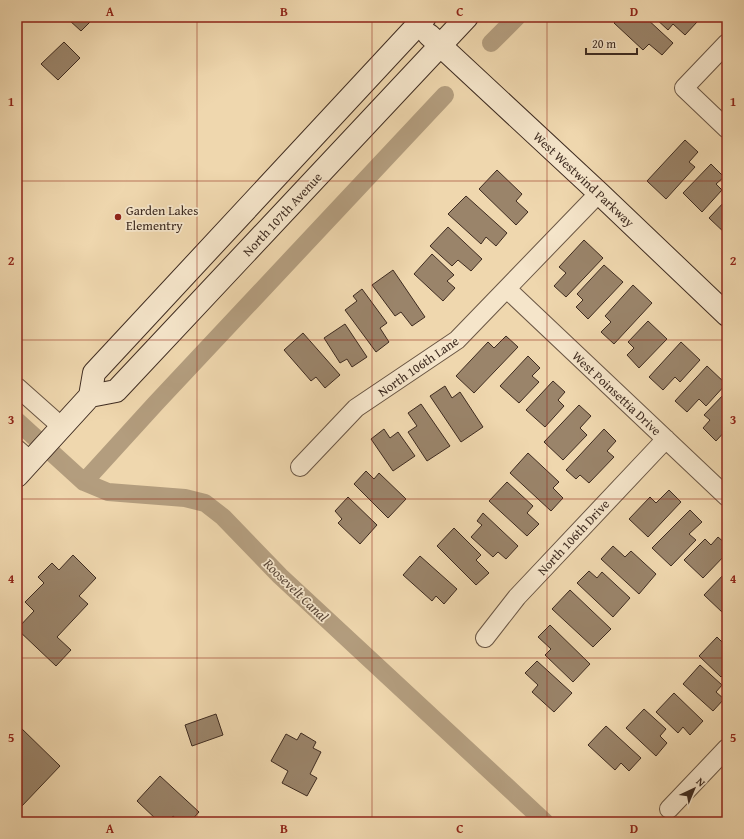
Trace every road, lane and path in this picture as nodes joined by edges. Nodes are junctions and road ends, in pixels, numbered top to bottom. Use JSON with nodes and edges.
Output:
{"nodes":[{"id":1,"x":466,"y":17,"type":"edge"},
{"id":2,"x":417,"y":20,"type":"edge"},
{"id":3,"x":727,"y":44,"type":"edge"},
{"id":4,"x":440,"y":46,"type":"junction"},
{"id":5,"x":727,"y":129,"type":"edge"},
{"id":6,"x":599,"y":193,"type":"junction"},
{"id":7,"x":507,"y":289,"type":"junction"},
{"id":8,"x":727,"y":315,"type":"edge"},
{"id":9,"x":17,"y":387,"type":"edge"},
{"id":10,"x":90,"y":396,"type":"junction"},
{"id":11,"x":60,"y":429,"type":"junction"},
{"id":12,"x":666,"y":439,"type":"junction"},
{"id":13,"x":22,"y":462,"type":"edge"},
{"id":14,"x":300,"y":467,"type":"dead end"},
{"id":15,"x":727,"y":497,"type":"edge"},
{"id":16,"x":485,"y":638,"type":"dead end"},
{"id":17,"x":727,"y":748,"type":"edge"},
{"id":18,"x":669,"y":809,"type":"dead end"}],
"edges":[{"from":1,"to":4,"type":"main road","name":"North 107th Avenue"},
{"from":2,"to":4,"type":"main road","name":"West Westwind Parkway"},
{"from":2,"to":10,"type":"main road"},
{"from":3,"to":5,"type":"street"},
{"from":4,"to":6,"type":"main road","name":"West Westwind Parkway"},
{"from":4,"to":10,"type":"main road","name":"North 107th Avenue"},
{"from":6,"to":7,"type":"street","name":"North 106th Lane"},
{"from":6,"to":8,"type":"main road","name":"West Westwind Parkway"},
{"from":7,"to":12,"type":"street","name":"West Poinsettia Drive"},
{"from":7,"to":14,"type":"street","name":"North 106th Lane"},
{"from":9,"to":11,"type":"street"},
{"from":10,"to":11,"type":"main road"},
{"from":11,"to":13,"type":"main road"},
{"from":12,"to":15,"type":"street","name":"West Poinsettia Drive"},
{"from":12,"to":16,"type":"street","name":"North 106th Drive"},
{"from":17,"to":18,"type":"street"}]}
